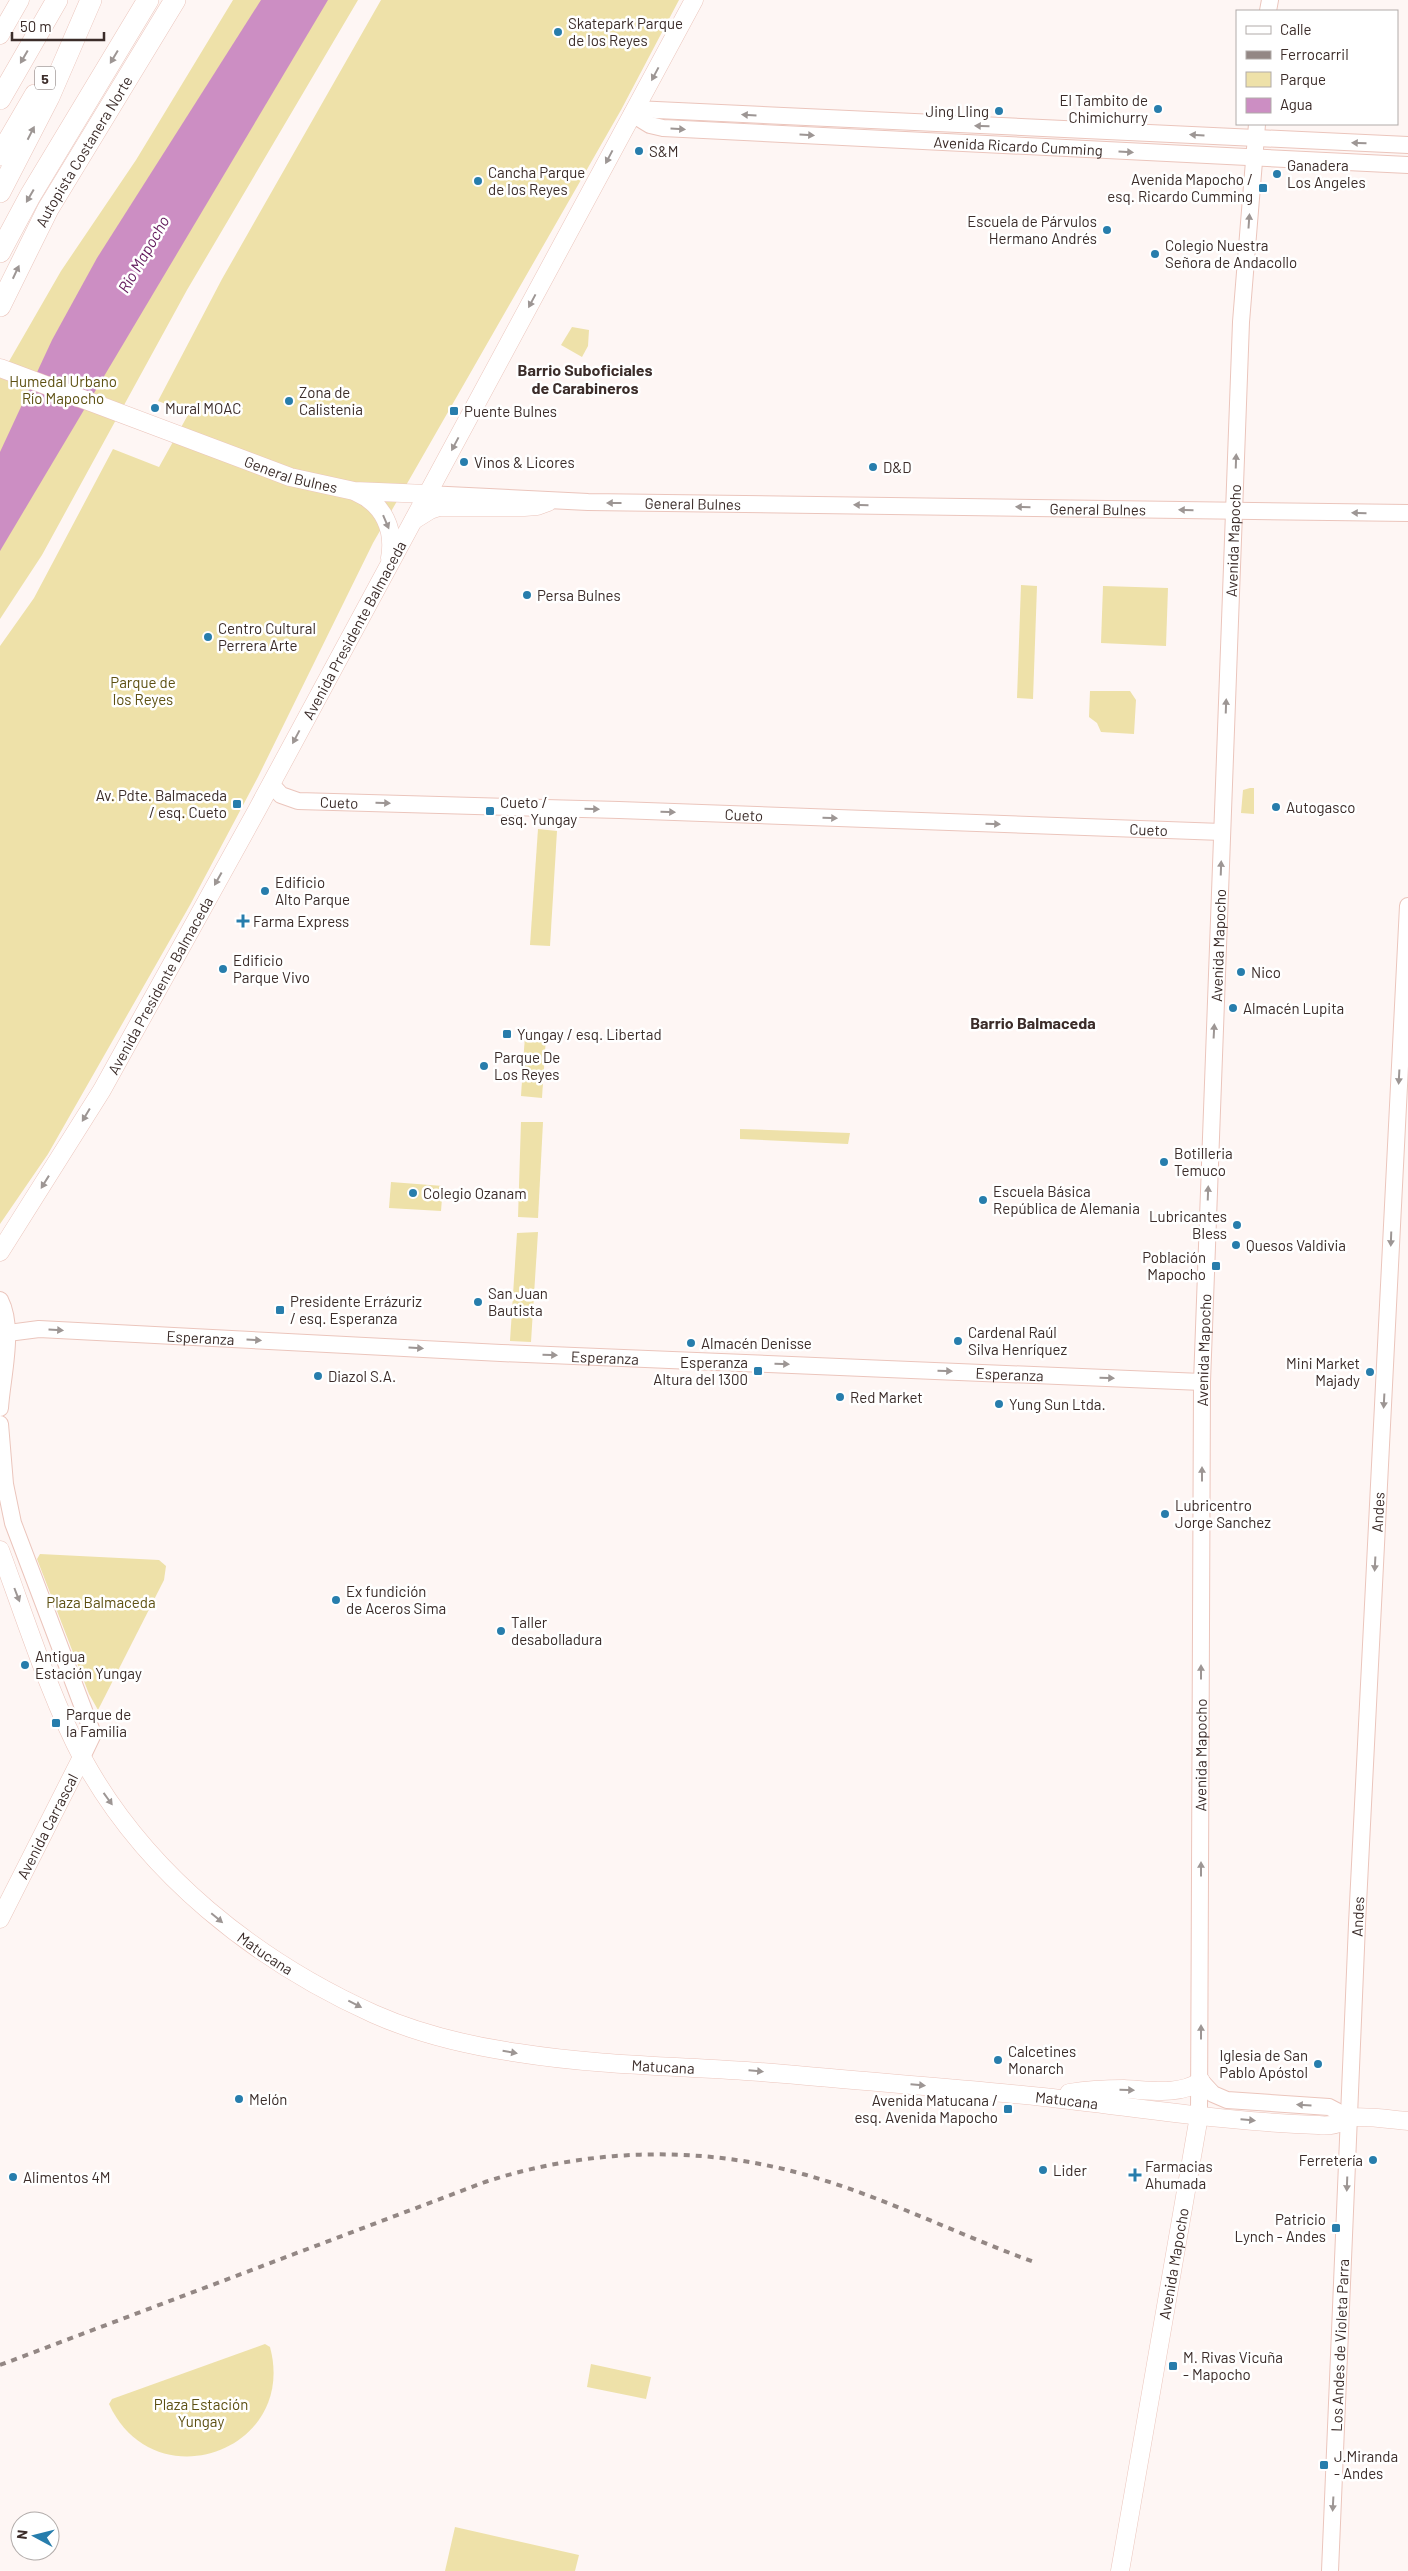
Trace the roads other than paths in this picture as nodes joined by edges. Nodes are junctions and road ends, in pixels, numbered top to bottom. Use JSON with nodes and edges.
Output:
{"nodes":[{"id":1,"x":20,"y":0,"type":"edge"},
{"id":2,"x":57,"y":0,"type":"edge"},
{"id":3,"x":90,"y":0,"type":"edge"},
{"id":4,"x":148,"y":0,"type":"edge"},
{"id":5,"x":175,"y":0,"type":"edge"},
{"id":6,"x":694,"y":0,"type":"edge"},
{"id":7,"x":0,"y":35,"type":"edge"},
{"id":8,"x":0,"y":99,"type":"edge"},
{"id":9,"x":633,"y":112,"type":"junction"},
{"id":10,"x":1257,"y":131,"type":"edge"},
{"id":11,"x":1408,"y":145,"type":"edge"},
{"id":12,"x":0,"y":155,"type":"edge"},
{"id":13,"x":1254,"y":159,"type":"junction"},
{"id":14,"x":1408,"y":164,"type":"edge"},
{"id":15,"x":0,"y":192,"type":"edge"},
{"id":16,"x":0,"y":252,"type":"edge"},
{"id":17,"x":0,"y":306,"type":"edge"},
{"id":18,"x":0,"y":368,"type":"edge"},
{"id":19,"x":354,"y":491,"type":"junction"},
{"id":20,"x":428,"y":494,"type":"junction"},
{"id":21,"x":548,"y":502,"type":"junction"},
{"id":22,"x":1234,"y":510,"type":"junction"},
{"id":23,"x":1408,"y":513,"type":"edge"},
{"id":24,"x":413,"y":520,"type":"junction"},
{"id":25,"x":387,"y":568,"type":"junction"},
{"id":26,"x":271,"y":784,"type":"junction"},
{"id":27,"x":1222,"y":832,"type":"junction"},
{"id":28,"x":1408,"y":906,"type":"edge"},
{"id":29,"x":0,"y":1252,"type":"edge"},
{"id":30,"x":0,"y":1300,"type":"edge"},
{"id":31,"x":4,"y":1333,"type":"edge"},
{"id":32,"x":1202,"y":1382,"type":"junction"},
{"id":33,"x":0,"y":1408,"type":"edge"},
{"id":34,"x":0,"y":1424,"type":"edge"},
{"id":35,"x":0,"y":1550,"type":"edge"},
{"id":36,"x":82,"y":1757,"type":"junction"},
{"id":37,"x":0,"y":1919,"type":"edge"},
{"id":38,"x":1201,"y":2081,"type":"junction"},
{"id":39,"x":1043,"y":2097,"type":"junction"},
{"id":40,"x":1199,"y":2116,"type":"junction"},
{"id":41,"x":1350,"y":2118,"type":"junction"},
{"id":42,"x":1408,"y":2121,"type":"edge"},
{"id":43,"x":1120,"y":2571,"type":"edge"},
{"id":44,"x":1330,"y":2571,"type":"edge"}],
"edges":[{"from":1,"to":7,"type":"main road"},
{"from":2,"to":8,"type":"highway","number":"5","one_way":true},
{"from":3,"to":12,"type":"highway","number":"5"},
{"from":15,"to":3,"type":"highway","one_way":true},
{"from":4,"to":16,"type":"highway","name":"Autopista Costanera Norte","one_way":true},
{"from":17,"to":5,"type":"highway","name":"Autopista Costanera Norte","one_way":true},
{"from":6,"to":9,"type":"main road","name":"Avenida Presidente Balmaceda","one_way":true},
{"from":10,"to":9,"type":"main road","name":"Avenida Ricardo Cumming","one_way":true},
{"from":9,"to":13,"type":"main road","name":"Avenida Ricardo Cumming","one_way":true},
{"from":9,"to":20,"type":"main road","name":"Avenida Presidente Balmaceda","one_way":true},
{"from":11,"to":10,"type":"main road","name":"Avenida Ricardo Cumming","one_way":true},
{"from":10,"to":13,"type":"main road","name":"Avenida Mapocho"},
{"from":13,"to":14,"type":"main road","name":"Avenida Ricardo Cumming"},
{"from":22,"to":13,"type":"main road","name":"Avenida Mapocho","one_way":true},
{"from":18,"to":19,"type":"main road","name":"General Bulnes"},
{"from":19,"to":20,"type":"main road","name":"General Bulnes"},
{"from":19,"to":25,"type":"main road","one_way":true},
{"from":20,"to":21,"type":"main road","name":"General Bulnes"},
{"from":20,"to":24,"type":"main road","name":"Avenida Presidente Balmaceda"},
{"from":22,"to":21,"type":"main road","name":"General Bulnes","one_way":true},
{"from":21,"to":24,"type":"main road"},
{"from":23,"to":22,"type":"main road","name":"General Bulnes","one_way":true},
{"from":27,"to":22,"type":"main road","name":"Avenida Mapocho","one_way":true},
{"from":24,"to":25,"type":"main road","name":"Avenida Presidente Balmaceda"},
{"from":25,"to":26,"type":"main road","name":"Avenida Presidente Balmaceda","one_way":true},
{"from":26,"to":27,"type":"main road","name":"Cueto","one_way":true},
{"from":26,"to":29,"type":"main road","name":"Avenida Presidente Balmaceda","one_way":true},
{"from":32,"to":27,"type":"main road","name":"Avenida Mapocho","one_way":true},
{"from":28,"to":41,"type":"main road","name":"Andes","one_way":true},
{"from":30,"to":31,"type":"main road"},
{"from":31,"to":32,"type":"main road","name":"Esperanza","one_way":true},
{"from":31,"to":33,"type":"main road"},
{"from":38,"to":32,"type":"main road","name":"Avenida Mapocho","one_way":true},
{"from":34,"to":36,"type":"main road","name":"Avenida Carrascal"},
{"from":35,"to":36,"type":"main road","one_way":true},
{"from":36,"to":37,"type":"main road","name":"Avenida Carrascal"},
{"from":36,"to":39,"type":"main road","name":"Matucana","one_way":true},
{"from":39,"to":38,"type":"main road","one_way":true},
{"from":38,"to":40,"type":"main road","name":"Avenida Mapocho"},
{"from":41,"to":38,"type":"main road","name":"Matucana","one_way":true},
{"from":39,"to":40,"type":"main road","name":"Matucana"},
{"from":40,"to":41,"type":"main road","name":"Matucana","one_way":true},
{"from":40,"to":43,"type":"main road","name":"Avenida Mapocho"},
{"from":41,"to":42,"type":"main road","name":"Matucana"},
{"from":41,"to":44,"type":"main road","name":"Los Andes de Violeta Parra","one_way":true}]}
